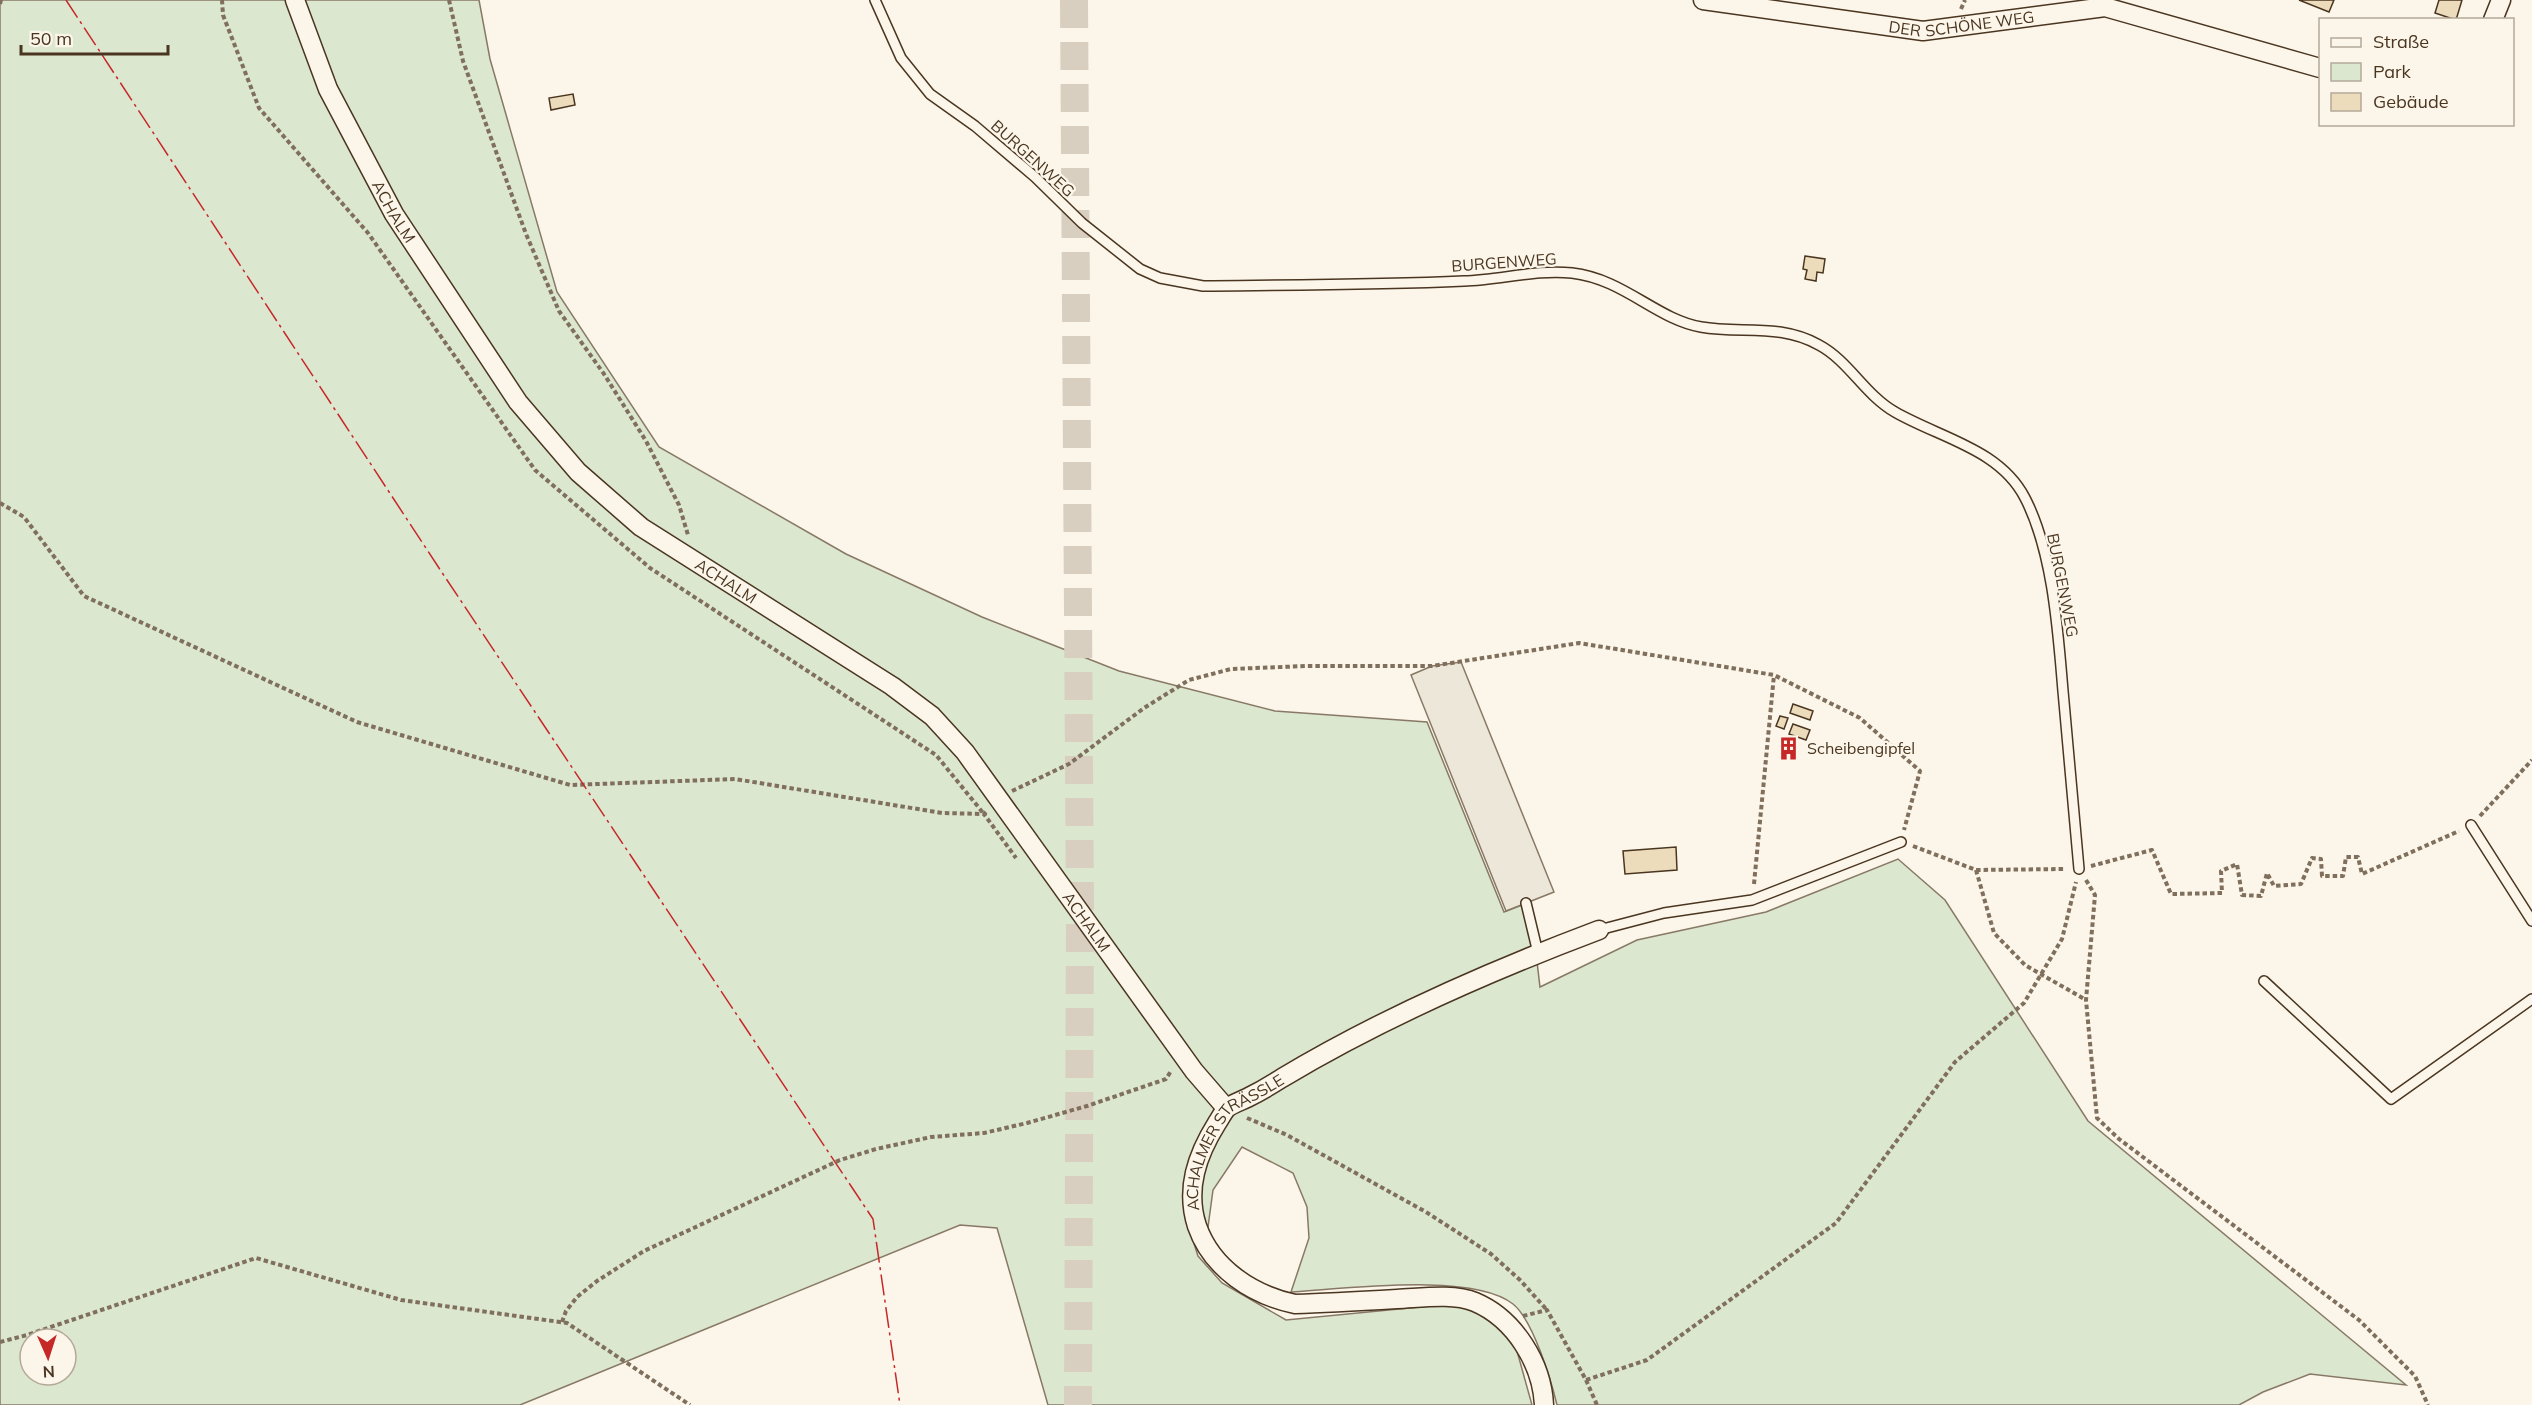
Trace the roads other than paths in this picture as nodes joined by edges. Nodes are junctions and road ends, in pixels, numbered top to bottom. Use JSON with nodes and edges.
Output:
{"nodes":[{"id":1,"x":295,"y":0,"type":"edge"},
{"id":2,"x":875,"y":0,"type":"edge"},
{"id":3,"x":1703,"y":0,"type":"edge"},
{"id":4,"x":2501,"y":0,"type":"edge"},
{"id":5,"x":2494,"y":18,"type":"edge"},
{"id":6,"x":2319,"y":68,"type":"edge"},
{"id":7,"x":2471,"y":825,"type":"road end"},
{"id":8,"x":1901,"y":842,"type":"road end"},
{"id":9,"x":2079,"y":869,"type":"road end"},
{"id":10,"x":1526,"y":903,"type":"dead end"},
{"id":11,"x":2532,"y":921,"type":"edge"},
{"id":12,"x":1599,"y":930,"type":"joint"},
{"id":13,"x":1538,"y":953,"type":"junction"},
{"id":14,"x":2264,"y":981,"type":"dead end"},
{"id":15,"x":2532,"y":999,"type":"edge"},
{"id":16,"x":1226,"y":1108,"type":"junction"},
{"id":17,"x":1544,"y":1405,"type":"edge"}],
"edges":[{"from":1,"to":16,"type":"street","name":"ACHALM"},
{"from":2,"to":9,"type":"lane","name":"BURGENWEG"},
{"from":3,"to":6,"type":"street","name":"DER SCHÖNE WEG"},
{"from":4,"to":5,"type":"street"},
{"from":7,"to":11,"type":"lane"},
{"from":8,"to":12,"type":"lane"},
{"from":10,"to":13,"type":"lane"},
{"from":12,"to":13,"type":"street","name":"ACHALMER STRÄSSLE"},
{"from":13,"to":16,"type":"street","name":"ACHALMER STRÄSSLE"},
{"from":14,"to":15,"type":"lane"},
{"from":16,"to":17,"type":"street","name":"ACHALMER STRÄSSLE"}]}
